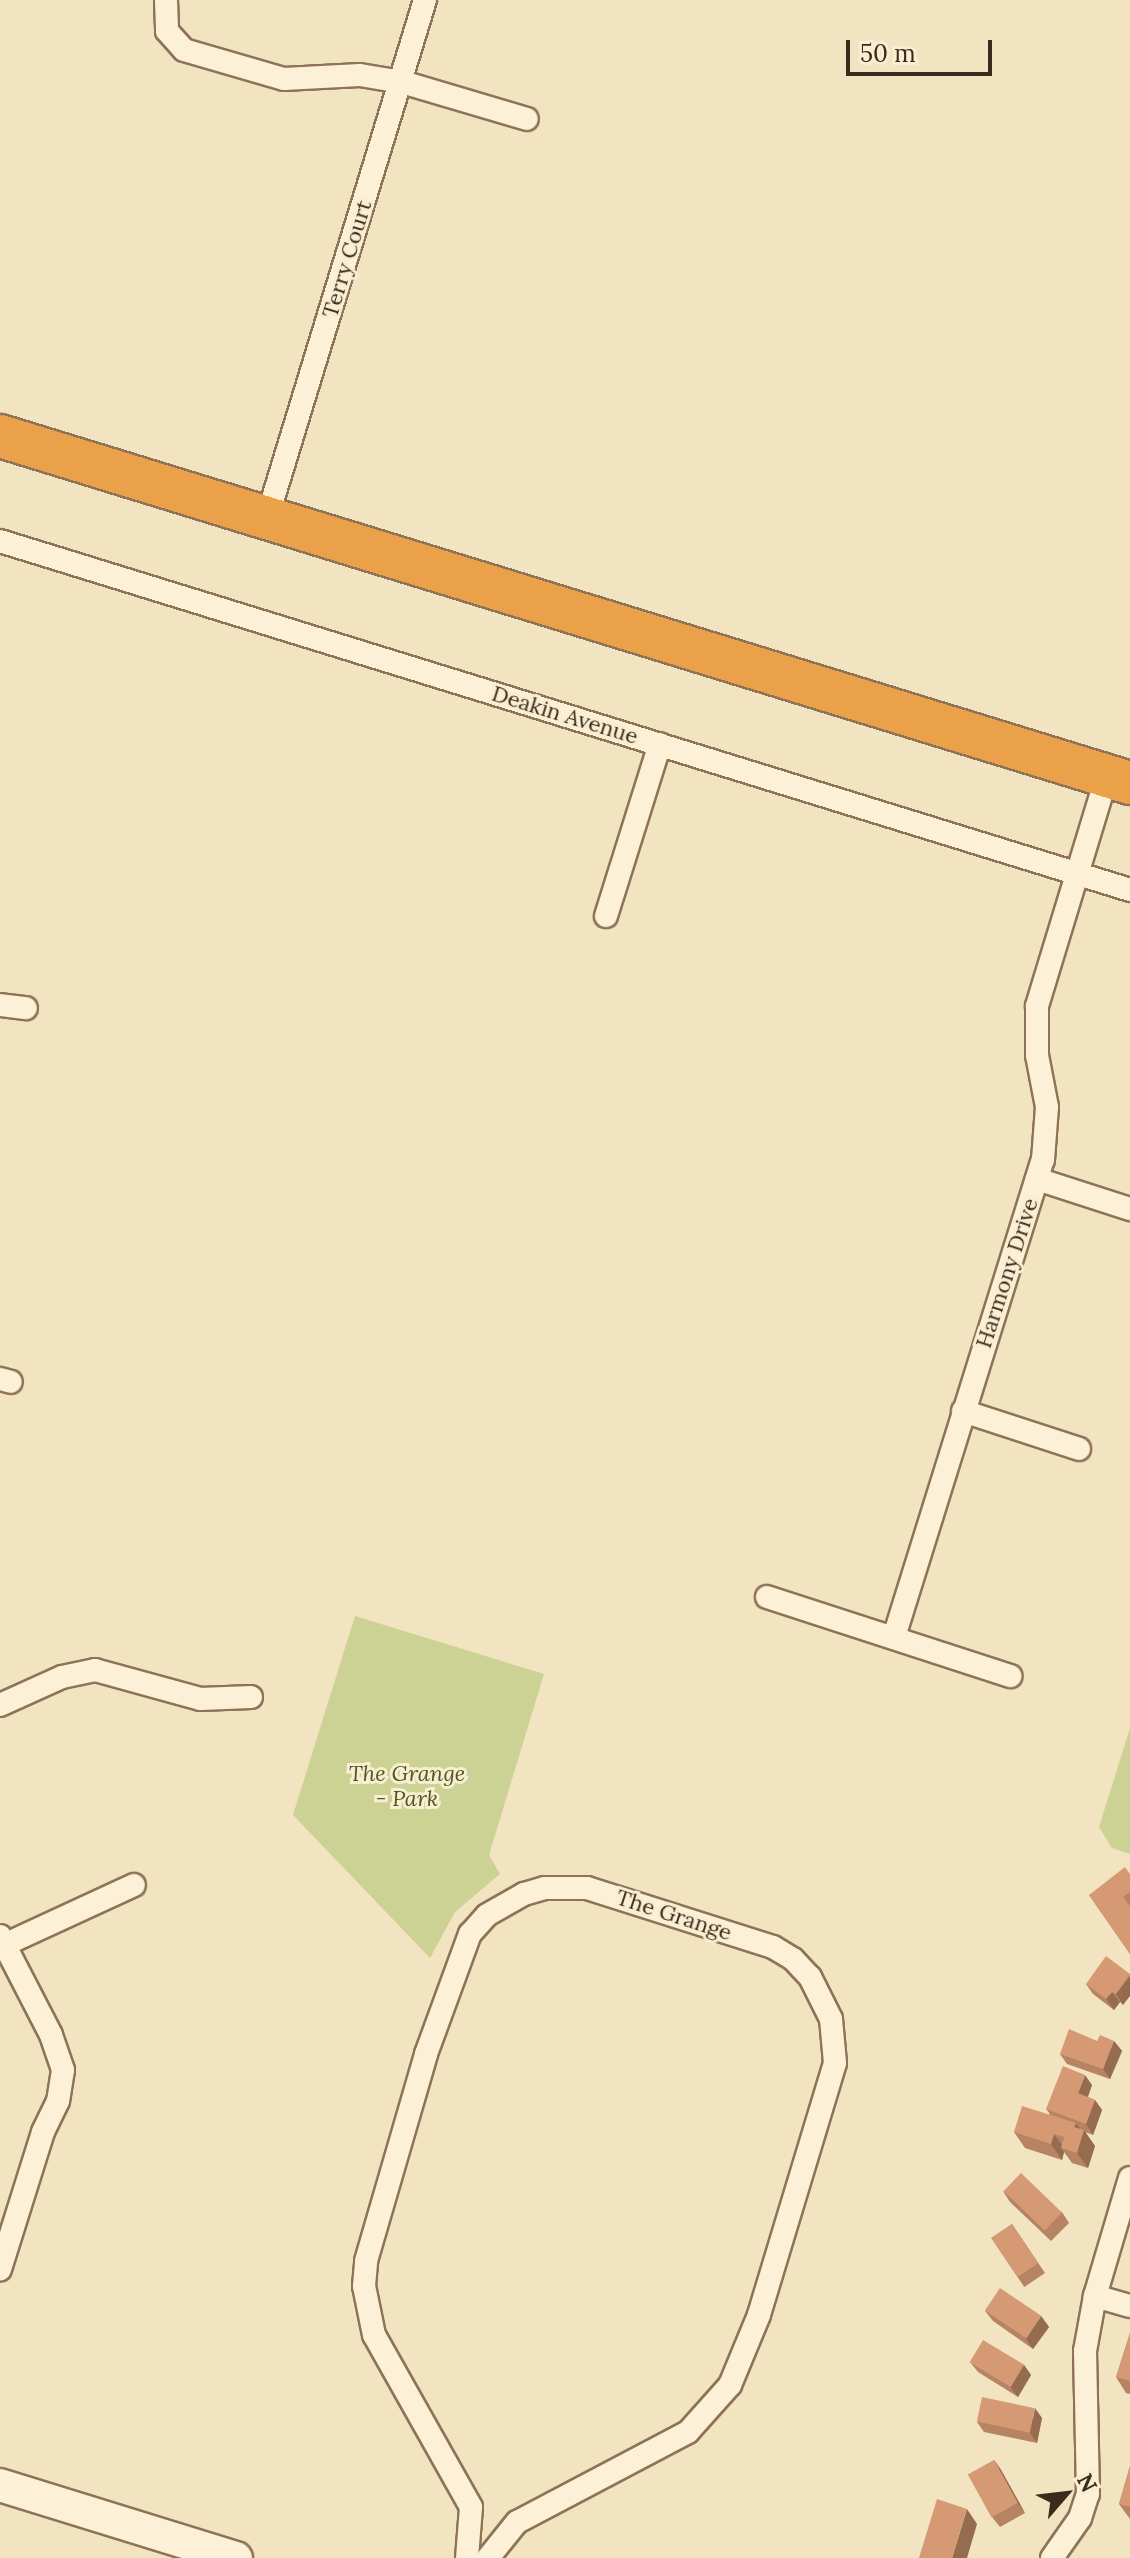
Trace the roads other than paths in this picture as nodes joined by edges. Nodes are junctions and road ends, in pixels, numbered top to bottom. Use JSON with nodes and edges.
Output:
{"nodes":[{"id":1,"x":166,"y":0,"type":"edge"},
{"id":2,"x":425,"y":0,"type":"edge"},
{"id":3,"x":402,"y":82,"type":"junction"},
{"id":4,"x":527,"y":119,"type":"dead end"},
{"id":5,"x":0,"y":436,"type":"edge"},
{"id":6,"x":267,"y":518,"type":"junction"},
{"id":7,"x":0,"y":541,"type":"edge"},
{"id":8,"x":660,"y":744,"type":"junction"},
{"id":9,"x":1119,"y":780,"type":"edge"},
{"id":10,"x":1078,"y":874,"type":"junction"},
{"id":11,"x":1130,"y":890,"type":"edge"},
{"id":12,"x":606,"y":916,"type":"dead end"},
{"id":13,"x":0,"y":1005,"type":"edge"},
{"id":14,"x":26,"y":1008,"type":"dead end"},
{"id":15,"x":1037,"y":1179,"type":"junction"},
{"id":16,"x":1130,"y":1209,"type":"edge"},
{"id":17,"x":963,"y":1411,"type":"junction"},
{"id":18,"x":1079,"y":1449,"type":"dead end"},
{"id":19,"x":767,"y":1597,"type":"dead end"},
{"id":20,"x":894,"y":1637,"type":"junction"},
{"id":21,"x":1010,"y":1676,"type":"dead end"},
{"id":22,"x":251,"y":1697,"type":"dead end"},
{"id":23,"x":0,"y":1705,"type":"edge"},
{"id":24,"x":134,"y":1885,"type":"dead end"},
{"id":25,"x":2,"y":1941,"type":"edge"},
{"id":26,"x":1130,"y":2178,"type":"edge"},
{"id":27,"x":0,"y":2269,"type":"edge"},
{"id":28,"x":1095,"y":2296,"type":"junction"},
{"id":29,"x":1130,"y":2306,"type":"edge"},
{"id":30,"x":0,"y":2485,"type":"edge"},
{"id":31,"x":471,"y":2507,"type":"junction"},
{"id":32,"x":517,"y":2522,"type":"junction"},
{"id":33,"x":236,"y":2558,"type":"edge"},
{"id":34,"x":467,"y":2558,"type":"edge"},
{"id":35,"x":488,"y":2558,"type":"edge"},
{"id":36,"x":1052,"y":2558,"type":"edge"}],
"edges":[{"from":1,"to":3,"type":"street"},
{"from":2,"to":3,"type":"street","name":"Terry Court"},
{"from":3,"to":4,"type":"street"},
{"from":3,"to":6,"type":"street","name":"Terry Court"},
{"from":5,"to":6,"type":"highway"},
{"from":6,"to":9,"type":"highway"},
{"from":7,"to":8,"type":"street","name":"Deakin Avenue"},
{"from":8,"to":10,"type":"street","name":"Deakin Avenue"},
{"from":8,"to":12,"type":"street"},
{"from":9,"to":10,"type":"street","name":"Harmony Drive"},
{"from":10,"to":11,"type":"street","name":"Deakin Avenue"},
{"from":10,"to":15,"type":"street","name":"Harmony Drive"},
{"from":13,"to":14,"type":"street"},
{"from":15,"to":16,"type":"street"},
{"from":15,"to":17,"type":"street","name":"Harmony Drive"},
{"from":17,"to":18,"type":"street"},
{"from":17,"to":20,"type":"street","name":"Harmony Drive"},
{"from":19,"to":20,"type":"street"},
{"from":20,"to":21,"type":"street"},
{"from":22,"to":23,"type":"street"},
{"from":24,"to":25,"type":"street"},
{"from":25,"to":27,"type":"street"},
{"from":26,"to":28,"type":"street"},
{"from":28,"to":29,"type":"street"},
{"from":28,"to":36,"type":"street"},
{"from":30,"to":33,"type":"street"},
{"from":31,"to":32,"type":"street"},
{"from":31,"to":32,"type":"street","name":"The Grange"},
{"from":31,"to":34,"type":"street"},
{"from":32,"to":35,"type":"street","name":"The Grange"}]}
